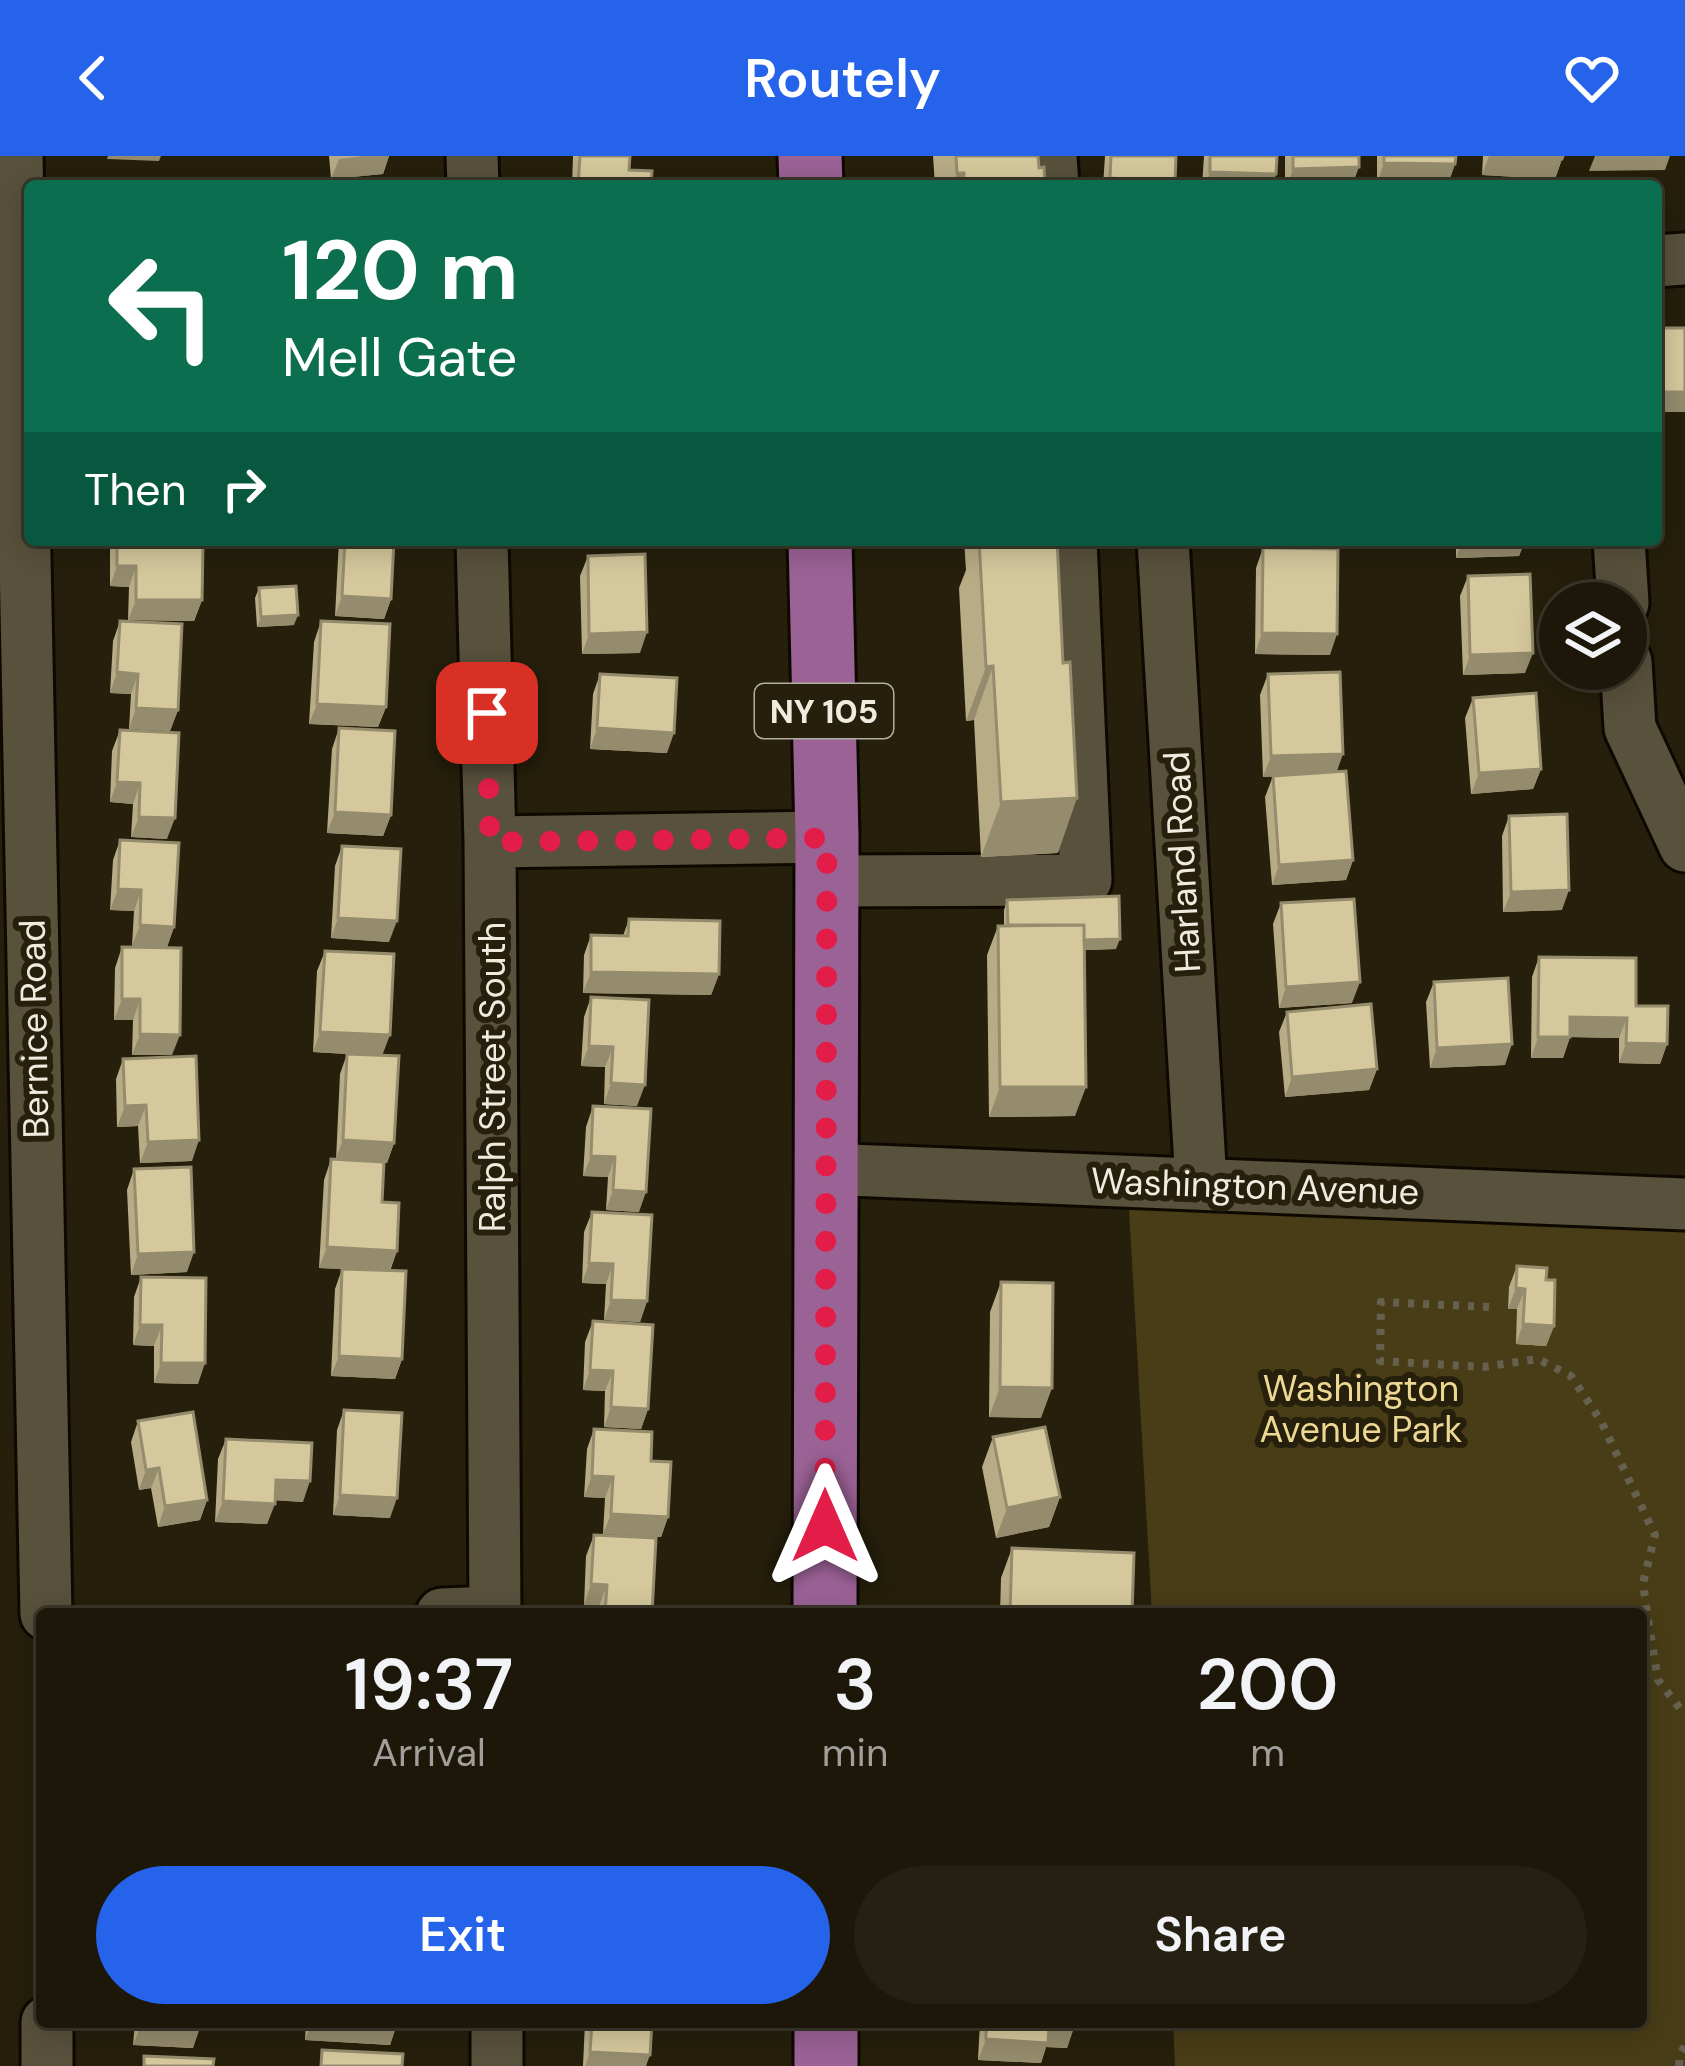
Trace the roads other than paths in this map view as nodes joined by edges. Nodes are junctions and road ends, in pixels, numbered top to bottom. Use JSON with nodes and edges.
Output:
{"nodes":[{"id":1,"x":17,"y":156,"type":"edge"},
{"id":2,"x":482,"y":546,"type":"edge"},
{"id":3,"x":820,"y":546,"type":"edge"},
{"id":4,"x":1071,"y":546,"type":"edge"},
{"id":5,"x":1163,"y":546,"type":"edge"},
{"id":6,"x":1619,"y":546,"type":"edge"},
{"id":7,"x":1622,"y":582,"type":"edge"},
{"id":8,"x":1628,"y":690,"type":"edge"},
{"id":9,"x":490,"y":842,"type":"junction"},
{"id":10,"x":1685,"y":846,"type":"edge"},
{"id":11,"x":827,"y":860,"type":"junction"},
{"id":12,"x":824,"y":1169,"type":"junction"},
{"id":13,"x":1201,"y":1183,"type":"junction"},
{"id":14,"x":1685,"y":1204,"type":"edge"},
{"id":15,"x":20,"y":1306,"type":"edge"},
{"id":16,"x":45,"y":1608,"type":"edge"},
{"id":17,"x":495,"y":1608,"type":"edge"},
{"id":18,"x":825,"y":1608,"type":"edge"},
{"id":19,"x":47,"y":2028,"type":"edge"},
{"id":20,"x":497,"y":2028,"type":"edge"},
{"id":21,"x":826,"y":2028,"type":"edge"},
{"id":22,"x":47,"y":2066,"type":"edge"},
{"id":23,"x":497,"y":2066,"type":"edge"},
{"id":24,"x":826,"y":2066,"type":"edge"}],
"edges":[{"from":1,"to":15,"type":"street","name":"Bernice Road"},
{"from":2,"to":9,"type":"street","name":"Ralph Street South"},
{"from":3,"to":11,"type":"main road","number":"NY 105"},
{"from":4,"to":11,"type":"street"},
{"from":5,"to":13,"type":"street","name":"Harland Road"},
{"from":6,"to":7,"type":"street"},
{"from":8,"to":10,"type":"street"},
{"from":9,"to":11,"type":"street"},
{"from":9,"to":17,"type":"street","name":"Ralph Street South"},
{"from":11,"to":12,"type":"main road","number":"NY 105"},
{"from":12,"to":13,"type":"street","name":"Washington Avenue"},
{"from":12,"to":18,"type":"main road","number":"NY 105"},
{"from":13,"to":14,"type":"street","name":"Washington Avenue"},
{"from":15,"to":16,"type":"street","name":"Bernice Road"},
{"from":19,"to":22,"type":"street"},
{"from":20,"to":23,"type":"street"},
{"from":21,"to":24,"type":"main road"}]}
